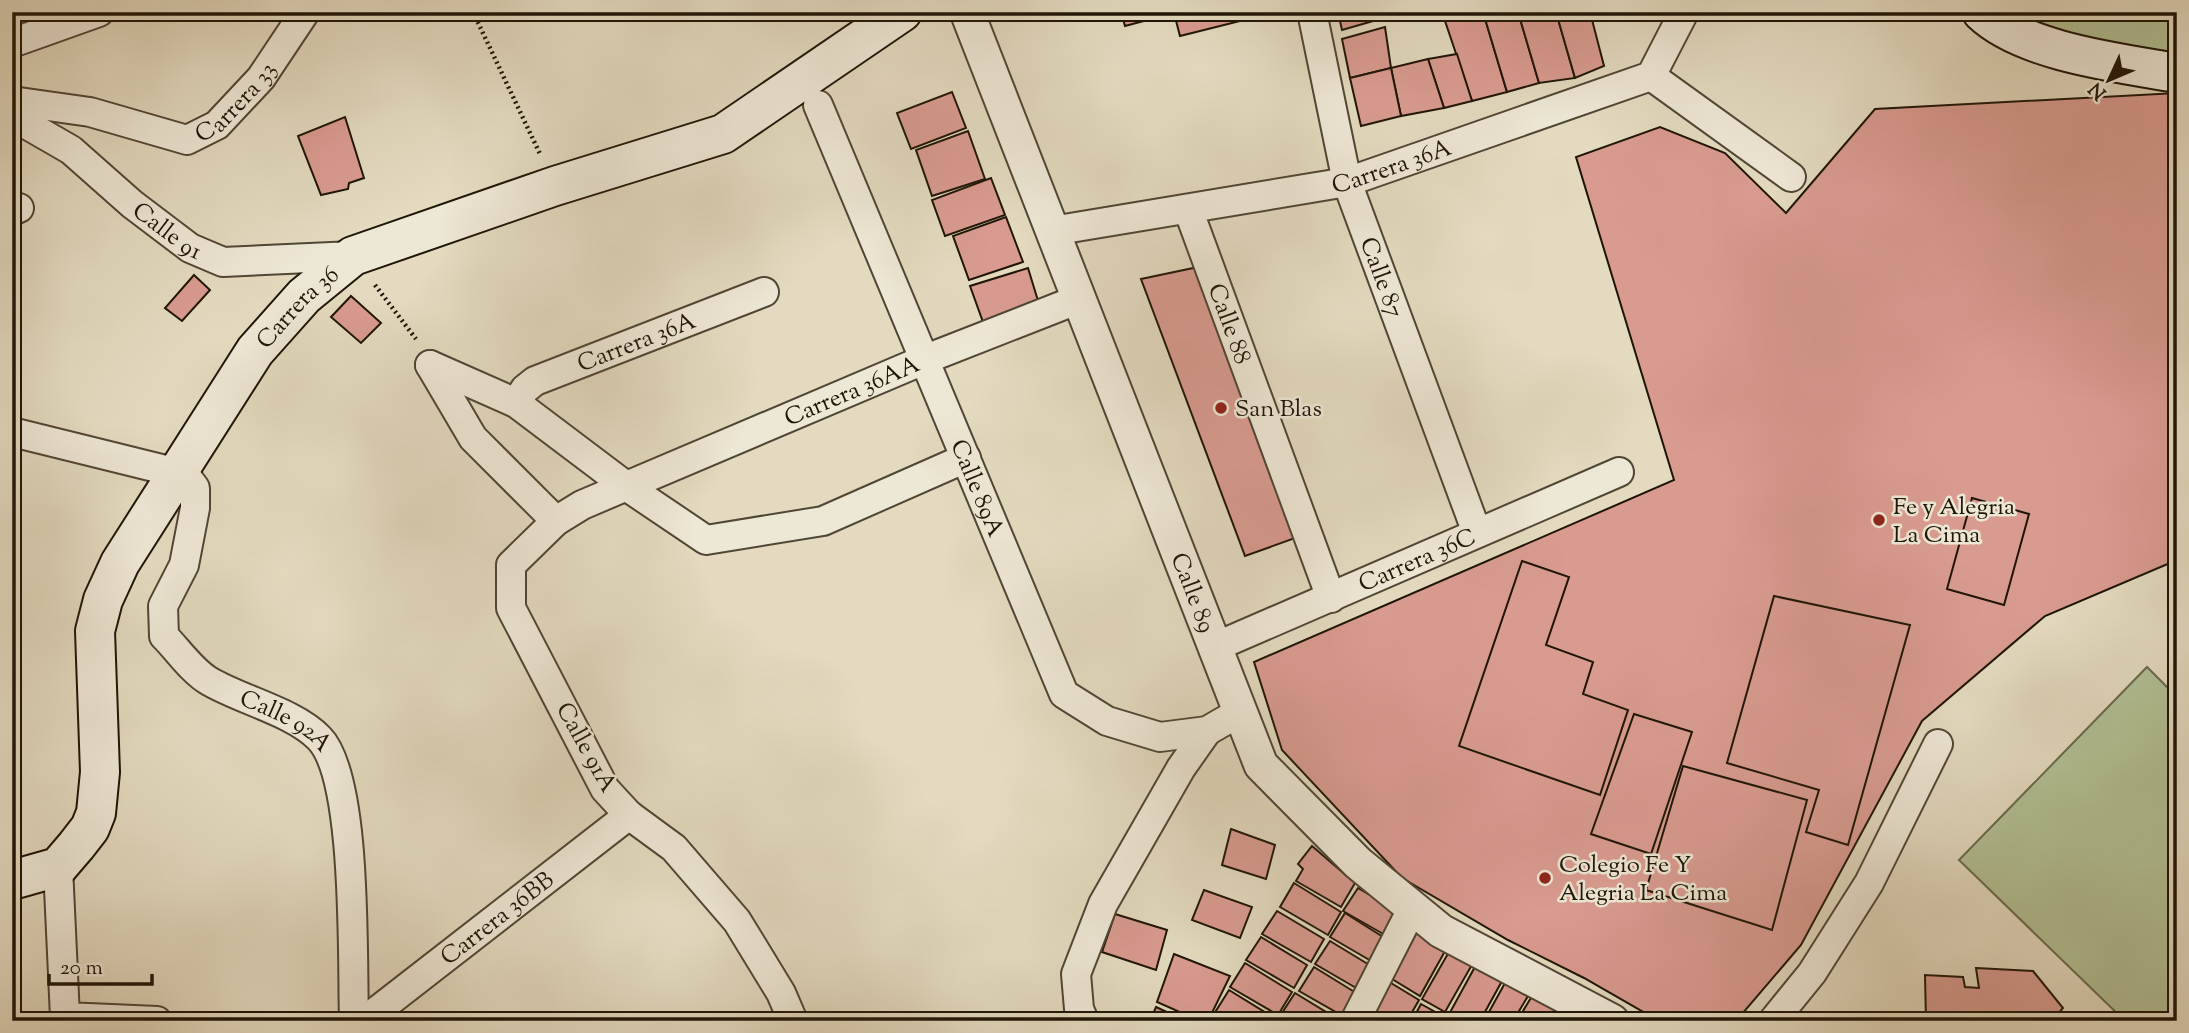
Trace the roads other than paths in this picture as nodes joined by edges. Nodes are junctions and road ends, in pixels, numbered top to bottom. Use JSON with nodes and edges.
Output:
{"nodes":[{"id":1,"x":99,"y":12,"type":"edge"},
{"id":2,"x":305,"y":12,"type":"edge"},
{"id":3,"x":902,"y":12,"type":"edge"},
{"id":4,"x":967,"y":12,"type":"edge"},
{"id":5,"x":1312,"y":12,"type":"edge"},
{"id":6,"x":1684,"y":12,"type":"edge"},
{"id":7,"x":1982,"y":12,"type":"edge"},
{"id":8,"x":12,"y":43,"type":"edge"},
{"id":9,"x":2177,"y":73,"type":"edge"},
{"id":10,"x":1651,"y":76,"type":"junction"},
{"id":11,"x":12,"y":101,"type":"edge"},
{"id":12,"x":818,"y":104,"type":"dead end"},
{"id":13,"x":12,"y":116,"type":"edge"},
{"id":14,"x":1791,"y":177,"type":"dead end"},
{"id":15,"x":1347,"y":182,"type":"junction"},
{"id":16,"x":1188,"y":209,"type":"junction"},
{"id":17,"x":1052,"y":231,"type":"junction"},
{"id":18,"x":353,"y":256,"type":"junction"},
{"id":19,"x":764,"y":292,"type":"dead end"},
{"id":20,"x":1079,"y":299,"type":"junction"},
{"id":21,"x":926,"y":359,"type":"junction"},
{"id":22,"x":516,"y":403,"type":"junction"},
{"id":23,"x":12,"y":432,"type":"edge"},
{"id":24,"x":966,"y":457,"type":"junction"},
{"id":25,"x":1619,"y":472,"type":"dead end"},
{"id":26,"x":178,"y":474,"type":"junction"},
{"id":27,"x":625,"y":486,"type":"junction"},
{"id":28,"x":556,"y":522,"type":"junction"},
{"id":29,"x":1477,"y":533,"type":"junction"},
{"id":30,"x":1331,"y":598,"type":"junction"},
{"id":31,"x":1215,"y":647,"type":"junction"},
{"id":32,"x":1240,"y":712,"type":"junction"},
{"id":33,"x":1207,"y":731,"type":"junction"},
{"id":34,"x":1938,"y":744,"type":"dead end"},
{"id":35,"x":629,"y":815,"type":"junction"},
{"id":36,"x":58,"y":867,"type":"junction"},
{"id":37,"x":12,"y":880,"type":"edge"},
{"id":38,"x":1412,"y":909,"type":"junction"},
{"id":39,"x":1082,"y":1015,"type":"edge"},
{"id":40,"x":157,"y":1021,"type":"edge"},
{"id":41,"x":354,"y":1021,"type":"edge"},
{"id":42,"x":364,"y":1021,"type":"edge"},
{"id":43,"x":793,"y":1021,"type":"edge"},
{"id":44,"x":1355,"y":1021,"type":"edge"},
{"id":45,"x":1612,"y":1021,"type":"edge"},
{"id":46,"x":1773,"y":1021,"type":"edge"}],
"edges":[{"from":1,"to":8,"type":"street"},
{"from":2,"to":11,"type":"street","name":"Carrera 33"},
{"from":3,"to":18,"type":"main road","name":"Carrera 36"},
{"from":4,"to":17,"type":"street","name":"Calle 89"},
{"from":5,"to":15,"type":"street","name":"Calle 87"},
{"from":6,"to":10,"type":"street"},
{"from":7,"to":9,"type":"main road"},
{"from":10,"to":14,"type":"street"},
{"from":10,"to":15,"type":"street","name":"Carrera 36A"},
{"from":12,"to":21,"type":"street","name":"Calle 89A"},
{"from":13,"to":18,"type":"street","name":"Calle 91"},
{"from":15,"to":16,"type":"street","name":"Carrera 36A"},
{"from":15,"to":29,"type":"street","name":"Calle 87"},
{"from":16,"to":17,"type":"street","name":"Carrera 36A"},
{"from":16,"to":30,"type":"street","name":"Calle 88"},
{"from":17,"to":20,"type":"street","name":"Calle 89"},
{"from":18,"to":26,"type":"main road","name":"Carrera 36"},
{"from":19,"to":22,"type":"street","name":"Carrera 36A"},
{"from":20,"to":21,"type":"street","name":"Carrera 36AA"},
{"from":20,"to":31,"type":"street","name":"Calle 89"},
{"from":21,"to":24,"type":"street","name":"Calle 89A"},
{"from":21,"to":27,"type":"street","name":"Carrera 36AA"},
{"from":22,"to":27,"type":"street"},
{"from":22,"to":28,"type":"street"},
{"from":23,"to":26,"type":"street"},
{"from":24,"to":27,"type":"street"},
{"from":24,"to":33,"type":"street","name":"Calle 89A"},
{"from":25,"to":29,"type":"street","name":"Carrera 36C"},
{"from":26,"to":36,"type":"main road","name":"Carrera 36"},
{"from":26,"to":41,"type":"street","name":"Calle 92A"},
{"from":27,"to":28,"type":"street","name":"Carrera 36AA"},
{"from":28,"to":35,"type":"street","name":"Calle 91A"},
{"from":29,"to":30,"type":"street","name":"Carrera 36C"},
{"from":30,"to":31,"type":"street","name":"Carrera 36C"},
{"from":31,"to":32,"type":"street","name":"Calle 89"},
{"from":32,"to":33,"type":"street","name":"Calle 89A"},
{"from":32,"to":38,"type":"street","name":"Calle 89"},
{"from":33,"to":39,"type":"street"},
{"from":34,"to":46,"type":"street"},
{"from":35,"to":42,"type":"street","name":"Carrera 36BB"},
{"from":35,"to":43,"type":"street","name":"Calle 91A"},
{"from":36,"to":37,"type":"main road"},
{"from":36,"to":40,"type":"street"},
{"from":38,"to":44,"type":"street"},
{"from":38,"to":45,"type":"street","name":"Calle 89"}]}
